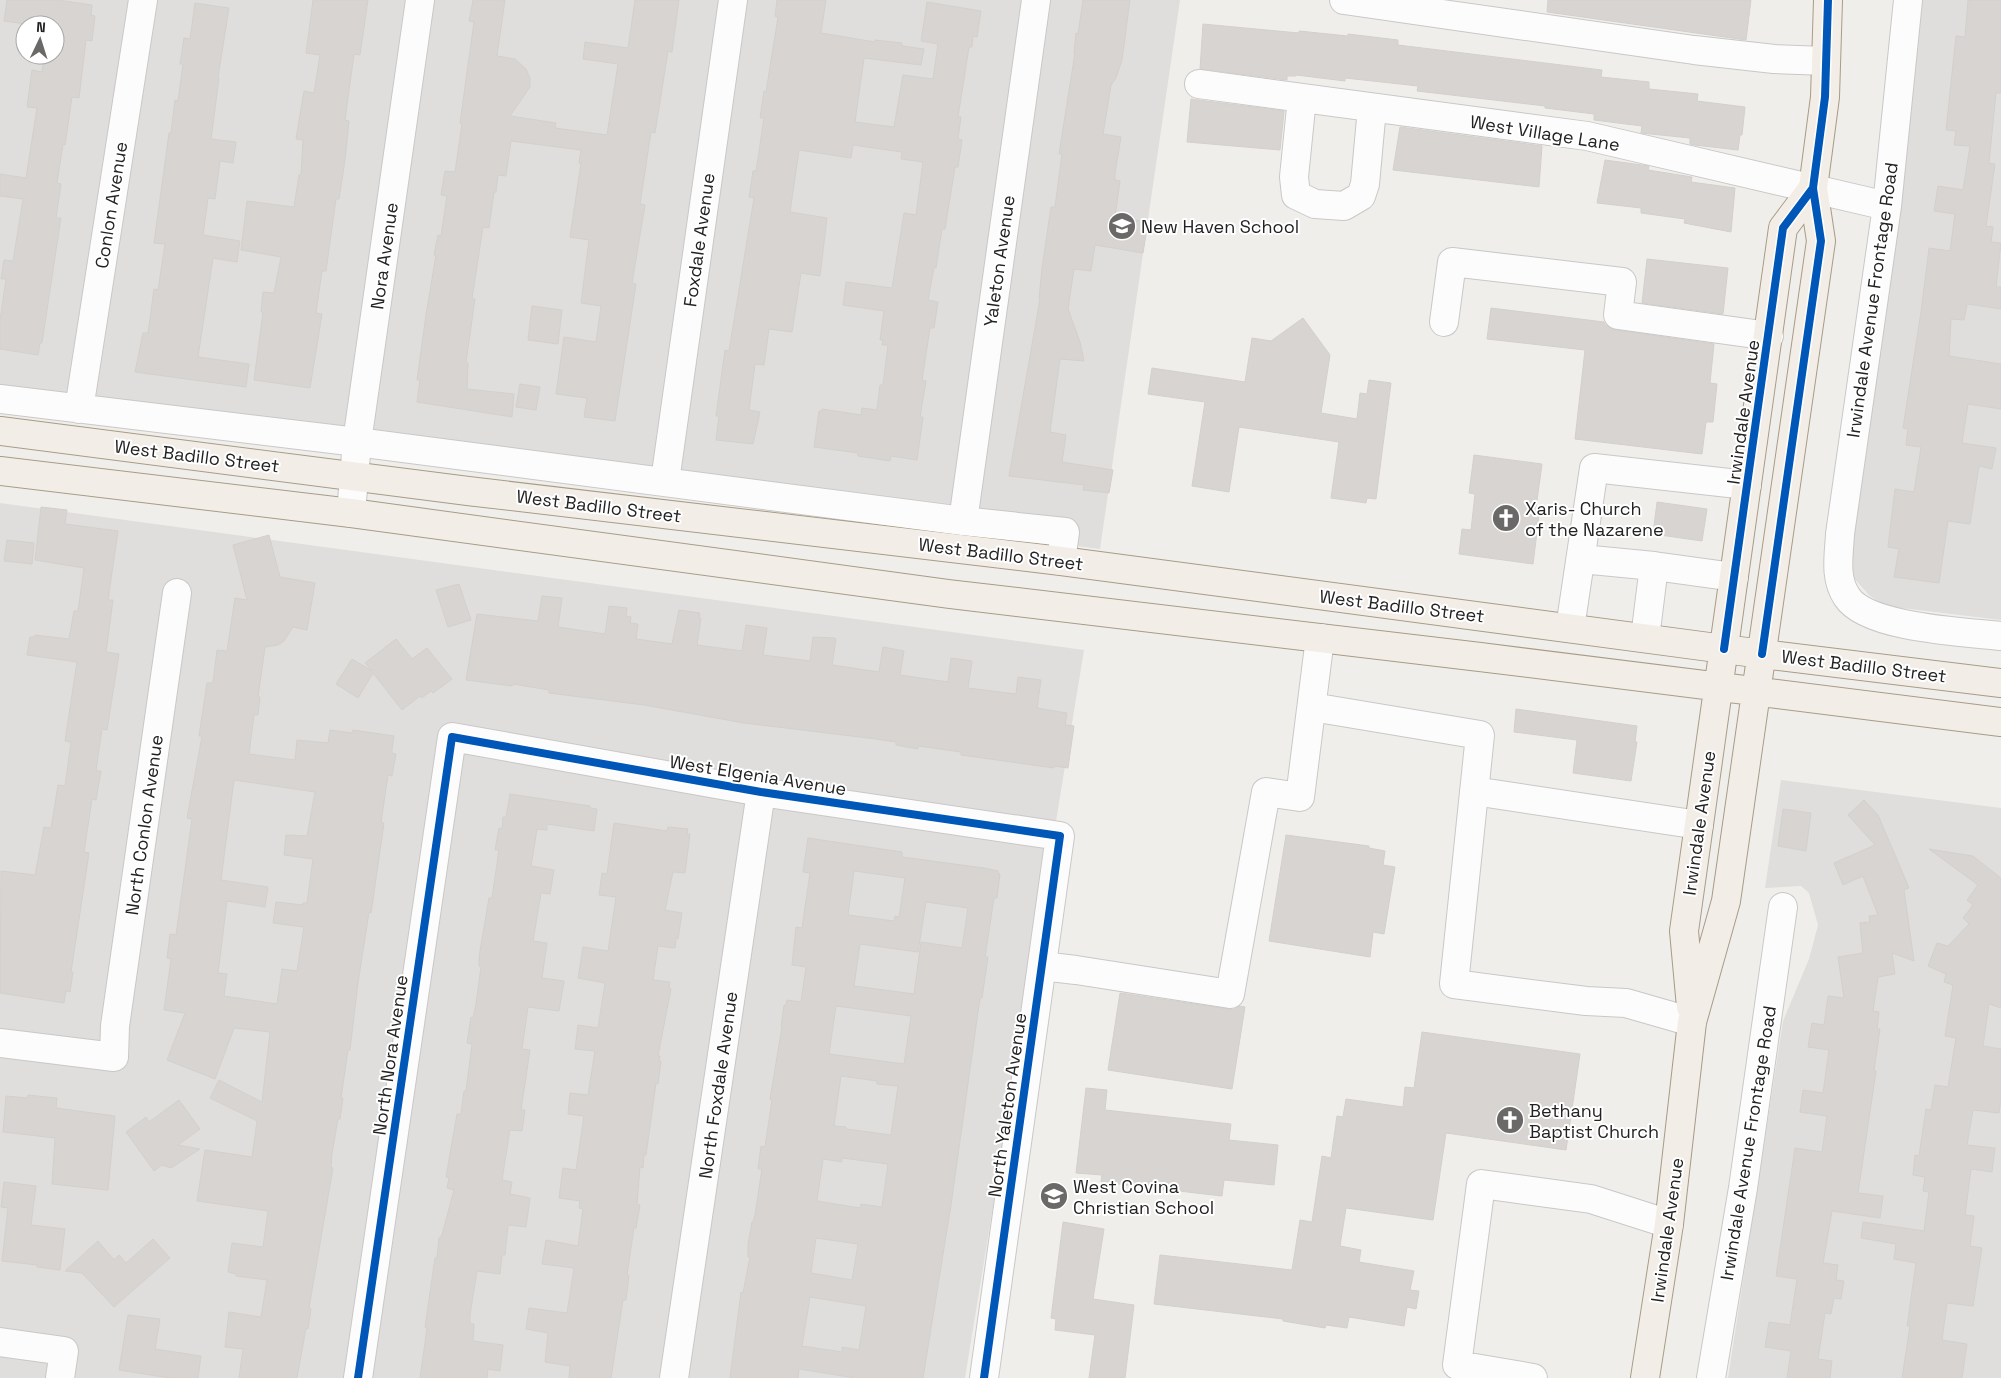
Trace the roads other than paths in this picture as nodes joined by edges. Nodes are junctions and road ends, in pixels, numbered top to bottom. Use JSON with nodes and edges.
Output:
{"nodes":[{"id":1,"x":143,"y":0,"type":"edge"},
{"id":2,"x":420,"y":0,"type":"edge"},
{"id":3,"x":732,"y":0,"type":"edge"},
{"id":4,"x":1036,"y":0,"type":"edge"},
{"id":5,"x":1344,"y":0,"type":"edge"},
{"id":6,"x":1828,"y":0,"type":"edge"},
{"id":7,"x":1908,"y":0,"type":"edge"},
{"id":8,"x":1826,"y":61,"type":"junction"},
{"id":9,"x":1199,"y":84,"type":"dead end"},
{"id":10,"x":1302,"y":98,"type":"junction"},
{"id":11,"x":1372,"y":108,"type":"junction"},
{"id":12,"x":1813,"y":188,"type":"junction"},
{"id":13,"x":1887,"y":206,"type":"junction"},
{"id":14,"x":1444,"y":322,"type":"dead end"},
{"id":15,"x":1769,"y":336,"type":"junction"},
{"id":16,"x":0,"y":399,"type":"edge"},
{"id":17,"x":79,"y":409,"type":"junction"},
{"id":18,"x":0,"y":431,"type":"edge"},
{"id":19,"x":357,"y":442,"type":"junction"},
{"id":20,"x":0,"y":471,"type":"edge"},
{"id":21,"x":354,"y":476,"type":"junction"},
{"id":22,"x":665,"y":481,"type":"junction"},
{"id":23,"x":1748,"y":485,"type":"junction"},
{"id":24,"x":351,"y":513,"type":"junction"},
{"id":25,"x":963,"y":521,"type":"junction"},
{"id":26,"x":1580,"y":559,"type":"junction"},
{"id":27,"x":1061,"y":561,"type":"junction"},
{"id":28,"x":1654,"y":566,"type":"junction"},
{"id":29,"x":1734,"y":577,"type":"junction"},
{"id":30,"x":177,"y":593,"type":"dead end"},
{"id":31,"x":1570,"y":628,"type":"junction"},
{"id":32,"x":2001,"y":636,"type":"edge"},
{"id":33,"x":1320,"y":638,"type":"junction"},
{"id":34,"x":1645,"y":638,"type":"junction"},
{"id":35,"x":1724,"y":649,"type":"junction"},
{"id":36,"x":1762,"y":654,"type":"junction"},
{"id":37,"x":2001,"y":683,"type":"edge"},
{"id":38,"x":1718,"y":687,"type":"junction"},
{"id":39,"x":1756,"y":692,"type":"junction"},
{"id":40,"x":1312,"y":707,"type":"junction"},
{"id":41,"x":2001,"y":722,"type":"edge"},
{"id":42,"x":452,"y":737,"type":"joint"},
{"id":43,"x":1474,"y":791,"type":"junction"},
{"id":44,"x":761,"y":792,"type":"junction"},
{"id":45,"x":1699,"y":825,"type":"junction"},
{"id":46,"x":1060,"y":836,"type":"joint"},
{"id":47,"x":1784,"y":907,"type":"dead end"},
{"id":48,"x":1042,"y":966,"type":"junction"},
{"id":49,"x":1692,"y":1022,"type":"junction"},
{"id":50,"x":0,"y":1042,"type":"edge"},
{"id":51,"x":1669,"y":1224,"type":"junction"},
{"id":52,"x":0,"y":1342,"type":"edge"},
{"id":53,"x":60,"y":1378,"type":"edge"},
{"id":54,"x":358,"y":1378,"type":"edge"},
{"id":55,"x":674,"y":1378,"type":"edge"},
{"id":56,"x":984,"y":1378,"type":"edge"},
{"id":57,"x":1533,"y":1378,"type":"edge"},
{"id":58,"x":1645,"y":1378,"type":"edge"},
{"id":59,"x":1711,"y":1378,"type":"edge"}],
"edges":[{"from":1,"to":17,"type":"street","name":"Conlon Avenue"},
{"from":2,"to":19,"type":"street","name":"Nora Avenue"},
{"from":3,"to":22,"type":"street","name":"Foxdale Avenue"},
{"from":4,"to":25,"type":"street","name":"Yaleton Avenue"},
{"from":5,"to":8,"type":"street"},
{"from":6,"to":8,"type":"main road","name":"Irwindale Avenue"},
{"from":7,"to":13,"type":"street","name":"Irwindale Avenue Frontage Road"},
{"from":8,"to":12,"type":"main road","name":"Irwindale Avenue"},
{"from":9,"to":10,"type":"street","name":"West Village Lane"},
{"from":10,"to":11,"type":"street","name":"West Village Lane"},
{"from":10,"to":11,"type":"street"},
{"from":11,"to":12,"type":"street","name":"West Village Lane"},
{"from":12,"to":13,"type":"street","name":"West Village Lane"},
{"from":12,"to":15,"type":"main road","name":"Irwindale Avenue"},
{"from":12,"to":36,"type":"main road","name":"Irwindale Avenue"},
{"from":13,"to":32,"type":"street","name":"Irwindale Avenue Frontage Road"},
{"from":14,"to":15,"type":"street"},
{"from":15,"to":23,"type":"main road","name":"Irwindale Avenue"},
{"from":16,"to":17,"type":"street"},
{"from":17,"to":19,"type":"street"},
{"from":18,"to":21,"type":"main road","name":"West Badillo Street"},
{"from":19,"to":21,"type":"street","name":"Nora Avenue"},
{"from":19,"to":22,"type":"street"},
{"from":20,"to":24,"type":"main road"},
{"from":21,"to":24,"type":"street","name":"Nora Avenue"},
{"from":21,"to":27,"type":"main road","name":"West Badillo Street"},
{"from":22,"to":25,"type":"street"},
{"from":23,"to":26,"type":"street"},
{"from":23,"to":29,"type":"main road","name":"Irwindale Avenue"},
{"from":24,"to":33,"type":"main road"},
{"from":25,"to":27,"type":"street"},
{"from":26,"to":28,"type":"street"},
{"from":26,"to":31,"type":"street"},
{"from":27,"to":31,"type":"main road","name":"West Badillo Street"},
{"from":28,"to":29,"type":"street"},
{"from":28,"to":34,"type":"street"},
{"from":29,"to":35,"type":"main road","name":"Irwindale Avenue"},
{"from":30,"to":50,"type":"street","name":"North Conlon Avenue"},
{"from":31,"to":34,"type":"main road","name":"West Badillo Street"},
{"from":33,"to":38,"type":"main road"},
{"from":33,"to":40,"type":"street"},
{"from":34,"to":35,"type":"main road","name":"West Badillo Street"},
{"from":35,"to":36,"type":"main road","name":"West Badillo Street"},
{"from":35,"to":38,"type":"main road","name":"Irwindale Avenue"},
{"from":36,"to":37,"type":"main road","name":"West Badillo Street"},
{"from":36,"to":39,"type":"main road","name":"Irwindale Avenue"},
{"from":38,"to":39,"type":"main road"},
{"from":38,"to":45,"type":"main road","name":"Irwindale Avenue"},
{"from":39,"to":41,"type":"main road"},
{"from":39,"to":49,"type":"main road","name":"Irwindale Avenue"},
{"from":40,"to":43,"type":"street"},
{"from":40,"to":48,"type":"street"},
{"from":42,"to":44,"type":"street","name":"West Elgenia Avenue"},
{"from":42,"to":54,"type":"street","name":"North Nora Avenue"},
{"from":43,"to":45,"type":"street"},
{"from":43,"to":49,"type":"street"},
{"from":44,"to":46,"type":"street","name":"West Elgenia Avenue"},
{"from":44,"to":55,"type":"street","name":"North Foxdale Avenue"},
{"from":45,"to":49,"type":"main road","name":"Irwindale Avenue"},
{"from":46,"to":48,"type":"street","name":"North Yaleton Avenue"},
{"from":47,"to":59,"type":"street","name":"Irwindale Avenue Frontage Road"},
{"from":48,"to":56,"type":"street","name":"North Yaleton Avenue"},
{"from":49,"to":51,"type":"main road","name":"Irwindale Avenue"},
{"from":51,"to":57,"type":"street"},
{"from":51,"to":58,"type":"main road","name":"Irwindale Avenue"},
{"from":52,"to":53,"type":"street"}]}
